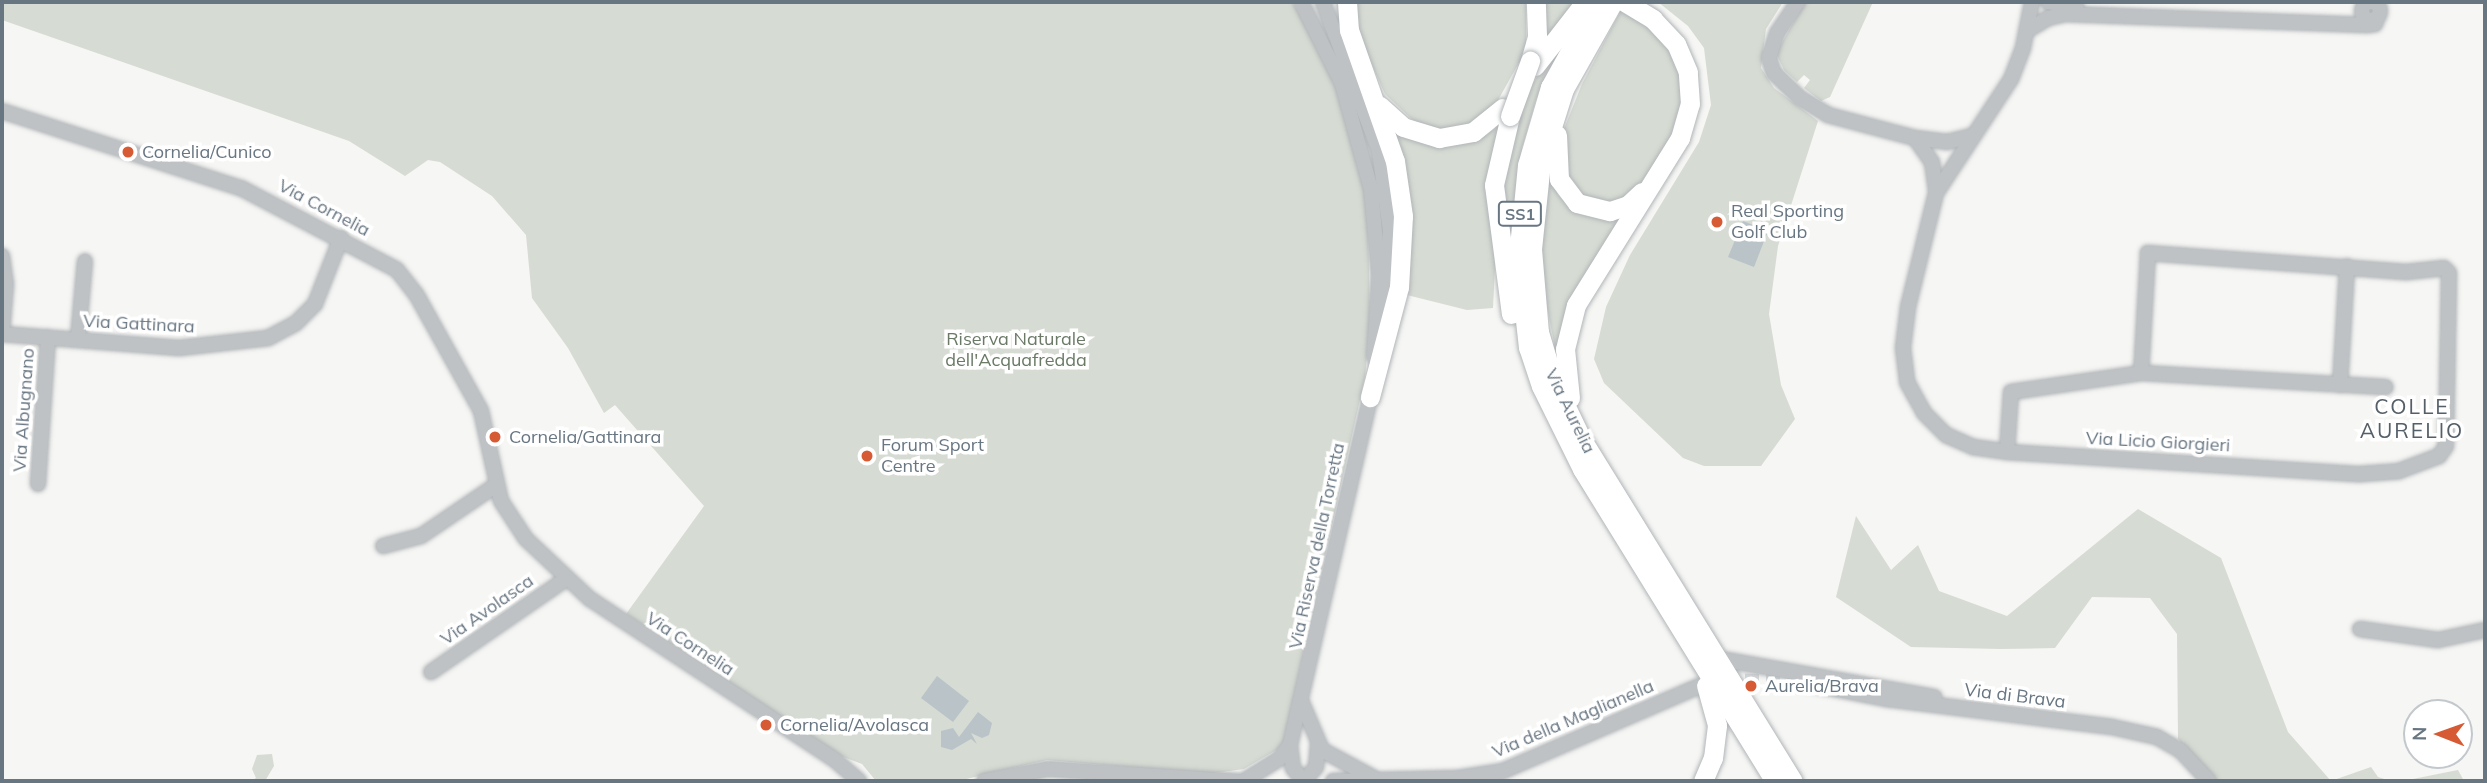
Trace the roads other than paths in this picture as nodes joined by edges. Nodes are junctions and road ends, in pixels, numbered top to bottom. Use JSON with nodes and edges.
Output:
{"nodes":[{"id":1,"x":1301,"y":2,"type":"edge"},
{"id":2,"x":1323,"y":2,"type":"edge"},
{"id":3,"x":1347,"y":2,"type":"edge"},
{"id":4,"x":1536,"y":2,"type":"edge"},
{"id":5,"x":1585,"y":2,"type":"edge"},
{"id":6,"x":1597,"y":2,"type":"edge"},
{"id":7,"x":1613,"y":2,"type":"edge"},
{"id":8,"x":1625,"y":2,"type":"edge"},
{"id":9,"x":1798,"y":2,"type":"edge"},
{"id":10,"x":2032,"y":2,"type":"edge"},
{"id":11,"x":2048,"y":2,"type":"edge"},
{"id":12,"x":2087,"y":11,"type":"junction"},
{"id":13,"x":2371,"y":15,"type":"dead end"},
{"id":14,"x":2028,"y":30,"type":"junction"},
{"id":15,"x":1532,"y":64,"type":"junction"},
{"id":16,"x":1570,"y":76,"type":"junction"},
{"id":17,"x":1378,"y":103,"type":"junction"},
{"id":18,"x":2,"y":111,"type":"edge"},
{"id":19,"x":1506,"y":112,"type":"junction"},
{"id":20,"x":1971,"y":136,"type":"junction"},
{"id":21,"x":1915,"y":138,"type":"junction"},
{"id":22,"x":1654,"y":179,"type":"junction"},
{"id":23,"x":1936,"y":193,"type":"junction"},
{"id":24,"x":341,"y":238,"type":"junction"},
{"id":25,"x":2,"y":256,"type":"edge"},
{"id":26,"x":85,"y":261,"type":"dead end"},
{"id":27,"x":2347,"y":266,"type":"junction"},
{"id":28,"x":2,"y":334,"type":"edge"},
{"id":29,"x":48,"y":337,"type":"junction"},
{"id":30,"x":78,"y":340,"type":"junction"},
{"id":31,"x":2141,"y":373,"type":"junction"},
{"id":32,"x":2340,"y":385,"type":"junction"},
{"id":33,"x":2386,"y":387,"type":"dead end"},
{"id":34,"x":1370,"y":397,"type":"junction"},
{"id":35,"x":1563,"y":434,"type":"junction"},
{"id":36,"x":1589,"y":452,"type":"junction"},
{"id":37,"x":2007,"y":452,"type":"junction"},
{"id":38,"x":38,"y":484,"type":"dead end"},
{"id":39,"x":496,"y":485,"type":"junction"},
{"id":40,"x":383,"y":546,"type":"dead end"},
{"id":41,"x":566,"y":579,"type":"junction"},
{"id":42,"x":1656,"y":588,"type":"junction"},
{"id":43,"x":2360,"y":629,"type":"dead end"},
{"id":44,"x":2485,"y":630,"type":"edge"},
{"id":45,"x":1715,"y":658,"type":"junction"},
{"id":46,"x":431,"y":672,"type":"dead end"},
{"id":47,"x":1800,"y":682,"type":"tunnel mouth"},
{"id":48,"x":1699,"y":686,"type":"dead end"},
{"id":49,"x":1302,"y":703,"type":"junction"},
{"id":50,"x":1966,"y":710,"type":"junction"},
{"id":51,"x":1760,"y":729,"type":"junction"},
{"id":52,"x":1290,"y":745,"type":"junction"},
{"id":53,"x":1318,"y":745,"type":"junction"},
{"id":54,"x":1379,"y":780,"type":"edge"},
{"id":55,"x":859,"y":781,"type":"edge"},
{"id":56,"x":984,"y":781,"type":"edge"},
{"id":57,"x":1237,"y":781,"type":"edge"},
{"id":58,"x":1244,"y":781,"type":"edge"},
{"id":59,"x":1304,"y":781,"type":"edge"},
{"id":60,"x":1333,"y":781,"type":"edge"},
{"id":61,"x":1703,"y":781,"type":"edge"},
{"id":62,"x":1775,"y":781,"type":"edge"},
{"id":63,"x":1793,"y":781,"type":"edge"},
{"id":64,"x":1804,"y":781,"type":"edge"},
{"id":65,"x":2209,"y":781,"type":"edge"}],
"edges":[{"from":1,"to":34,"type":"street"},
{"from":2,"to":34,"type":"street"},
{"from":3,"to":17,"type":"highway"},
{"from":4,"to":15,"type":"highway"},
{"from":5,"to":15,"type":"highway"},
{"from":6,"to":35,"type":"highway","name":"Via Aurelia","number":"SS1"},
{"from":7,"to":16,"type":"highway","name":"Via Aurelia","number":"SS1"},
{"from":8,"to":22,"type":"highway"},
{"from":9,"to":21,"type":"street"},
{"from":10,"to":14,"type":"street","name":"Via Licio Giorgieri"},
{"from":11,"to":12,"type":"street"},
{"from":12,"to":13,"type":"street"},
{"from":12,"to":14,"type":"street"},
{"from":14,"to":20,"type":"street","name":"Via Licio Giorgieri"},
{"from":15,"to":19,"type":"highway","bridge":true},
{"from":16,"to":22,"type":"highway"},
{"from":16,"to":36,"type":"highway","name":"Via Aurelia","number":"SS1"},
{"from":17,"to":19,"type":"highway"},
{"from":17,"to":34,"type":"highway"},
{"from":18,"to":24,"type":"street","name":"Via Cornelia"},
{"from":19,"to":35,"type":"highway"},
{"from":20,"to":21,"type":"street"},
{"from":20,"to":23,"type":"street","name":"Via Licio Giorgieri"},
{"from":21,"to":23,"type":"street","name":"Via Licio Giorgieri"},
{"from":22,"to":36,"type":"highway"},
{"from":23,"to":37,"type":"street","name":"Via Licio Giorgieri"},
{"from":24,"to":30,"type":"street","name":"Via Gattinara"},
{"from":24,"to":39,"type":"street","name":"Via Cornelia"},
{"from":25,"to":28,"type":"street"},
{"from":26,"to":30,"type":"street"},
{"from":27,"to":31,"type":"street"},
{"from":27,"to":32,"type":"street"},
{"from":27,"to":37,"type":"street","name":"Via Licio Giorgieri"},
{"from":28,"to":29,"type":"street","name":"Via Gattinara"},
{"from":29,"to":30,"type":"street","name":"Via Gattinara"},
{"from":29,"to":38,"type":"street","name":"Via Albugnano"},
{"from":31,"to":32,"type":"street"},
{"from":31,"to":37,"type":"street"},
{"from":32,"to":33,"type":"street"},
{"from":34,"to":49,"type":"street","name":"Via Riserva della Torretta"},
{"from":35,"to":42,"type":"highway","name":"Via Aurelia","number":"SS1"},
{"from":36,"to":45,"type":"highway","name":"Via Aurelia","number":"SS1"},
{"from":39,"to":40,"type":"street"},
{"from":39,"to":41,"type":"street","name":"Via Cornelia"},
{"from":41,"to":46,"type":"street","name":"Via Avolasca"},
{"from":41,"to":55,"type":"street","name":"Via Cornelia"},
{"from":42,"to":61,"type":"highway"},
{"from":42,"to":62,"type":"highway","name":"Via Aurelia","number":"SS1"},
{"from":43,"to":44,"type":"street"},
{"from":45,"to":50,"type":"street"},
{"from":45,"to":51,"type":"highway","name":"Via Aurelia","number":"SS1"},
{"from":47,"to":50,"type":"street","name":"Via di Brava"},
{"from":48,"to":54,"type":"street","name":"Via della Maglianella"},
{"from":49,"to":52,"type":"street","name":"Via Riserva della Torretta"},
{"from":49,"to":53,"type":"street"},
{"from":50,"to":65,"type":"street","name":"Via di Brava"},
{"from":51,"to":63,"type":"highway","name":"Via Aurelia","number":"SS1"},
{"from":51,"to":64,"type":"highway"},
{"from":52,"to":58,"type":"street"},
{"from":52,"to":59,"type":"street"},
{"from":53,"to":54,"type":"street"},
{"from":53,"to":59,"type":"street"},
{"from":54,"to":60,"type":"street","name":"Via della Maglianella"},
{"from":56,"to":57,"type":"street"}]}
